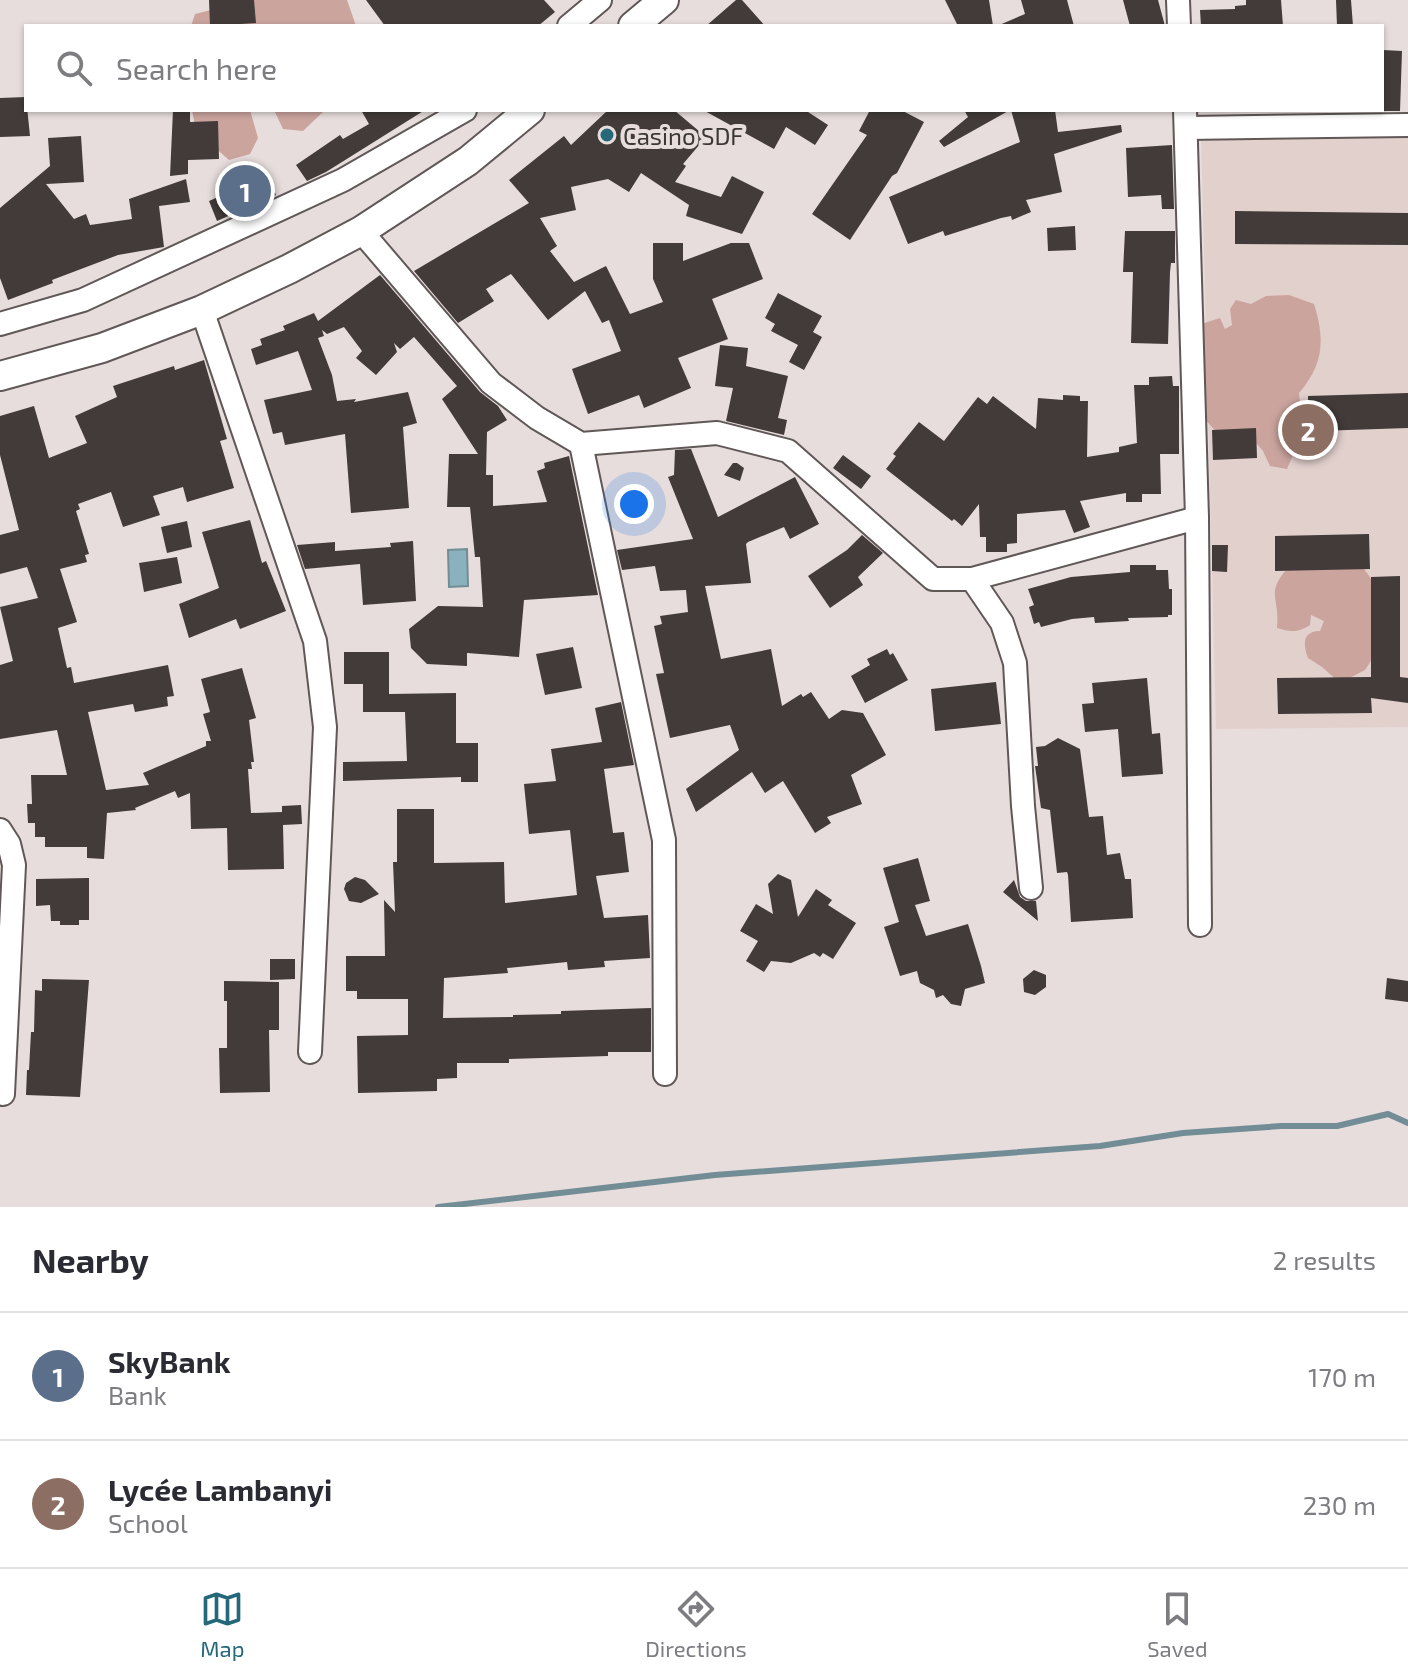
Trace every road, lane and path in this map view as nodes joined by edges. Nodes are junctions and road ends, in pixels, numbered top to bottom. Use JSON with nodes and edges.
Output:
{"nodes":[{"id":1,"x":600,"y":0,"type":"edge"},
{"id":2,"x":664,"y":0,"type":"edge"},
{"id":3,"x":1178,"y":0,"type":"edge"},
{"id":4,"x":571,"y":24,"type":"edge"},
{"id":5,"x":635,"y":24,"type":"edge"},
{"id":6,"x":1179,"y":24,"type":"edge"},
{"id":7,"x":462,"y":112,"type":"edge"},
{"id":8,"x":528,"y":112,"type":"edge"},
{"id":9,"x":1186,"y":119,"type":"edge"},
{"id":10,"x":1408,"y":125,"type":"edge"},
{"id":11,"x":361,"y":231,"type":"junction"},
{"id":12,"x":202,"y":310,"type":"junction"},
{"id":13,"x":0,"y":324,"type":"edge"},
{"id":14,"x":0,"y":376,"type":"edge"},
{"id":15,"x":581,"y":444,"type":"junction"},
{"id":16,"x":1197,"y":518,"type":"junction"},
{"id":17,"x":972,"y":579,"type":"junction"},
{"id":18,"x":0,"y":830,"type":"edge"},
{"id":19,"x":1031,"y":888,"type":"dead end"},
{"id":20,"x":1200,"y":925,"type":"dead end"},
{"id":21,"x":310,"y":1052,"type":"dead end"},
{"id":22,"x":665,"y":1074,"type":"dead end"},
{"id":23,"x":3,"y":1094,"type":"dead end"}],
"edges":[{"from":1,"to":4,"type":"street"},
{"from":2,"to":5,"type":"main road"},
{"from":3,"to":6,"type":"street"},
{"from":7,"to":13,"type":"street"},
{"from":8,"to":11,"type":"main road"},
{"from":9,"to":10,"type":"street"},
{"from":9,"to":16,"type":"street"},
{"from":11,"to":12,"type":"main road"},
{"from":11,"to":15,"type":"street"},
{"from":12,"to":14,"type":"main road"},
{"from":12,"to":21,"type":"street"},
{"from":15,"to":17,"type":"street"},
{"from":15,"to":22,"type":"street"},
{"from":16,"to":17,"type":"street"},
{"from":16,"to":20,"type":"street"},
{"from":17,"to":19,"type":"street"},
{"from":18,"to":23,"type":"street"}]}
